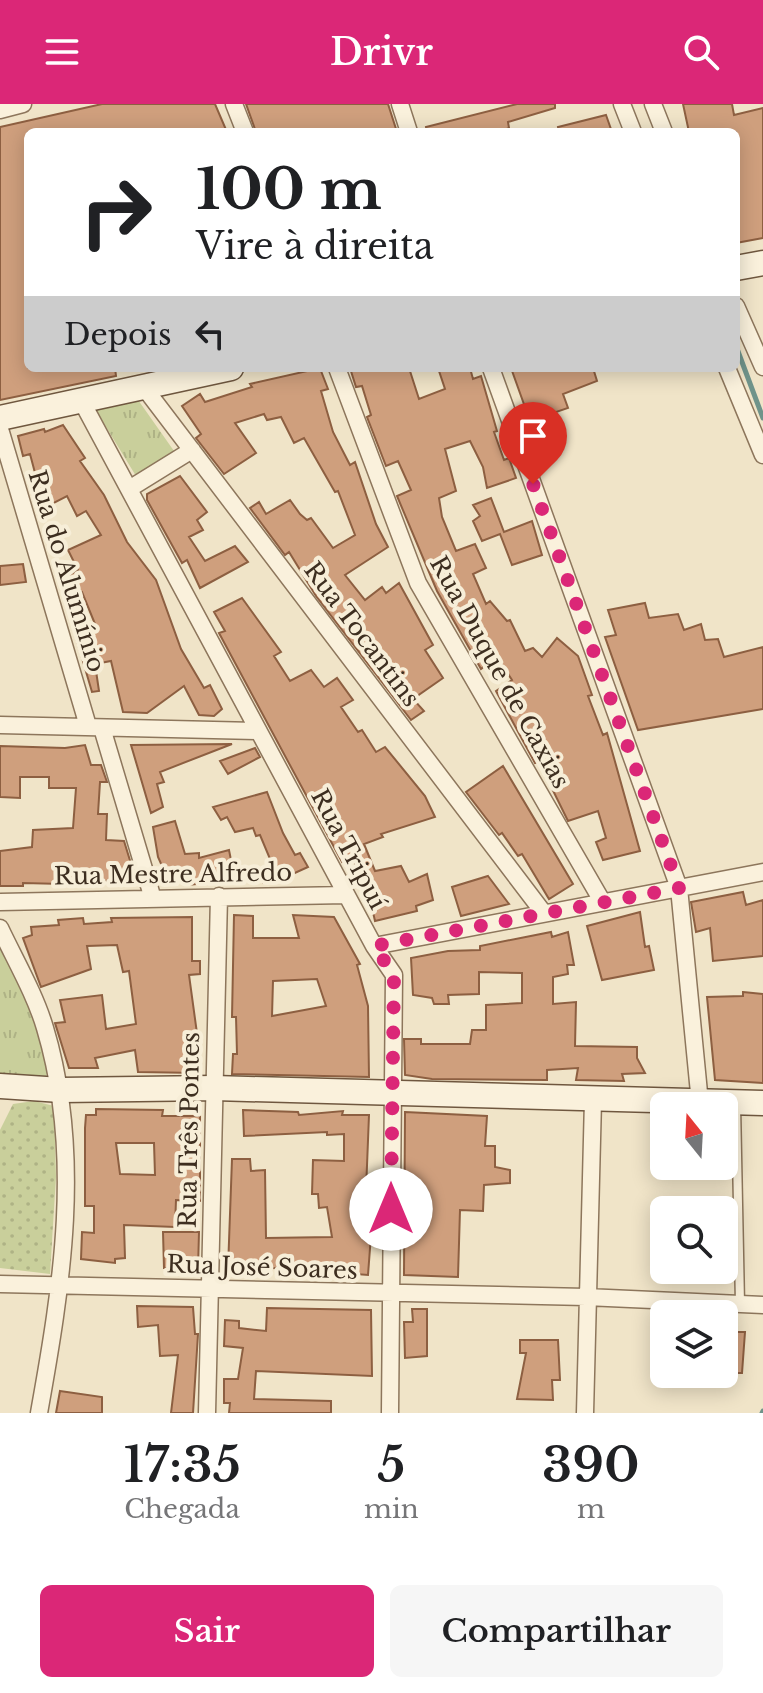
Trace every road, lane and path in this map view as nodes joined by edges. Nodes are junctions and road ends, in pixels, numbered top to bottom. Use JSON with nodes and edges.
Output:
{"nodes":[{"id":1,"x":23,"y":104,"type":"edge"},
{"id":2,"x":234,"y":104,"type":"edge"},
{"id":3,"x":400,"y":104,"type":"edge"},
{"id":4,"x":622,"y":104,"type":"edge"},
{"id":5,"x":653,"y":104,"type":"edge"},
{"id":6,"x":0,"y":110,"type":"edge"},
{"id":7,"x":243,"y":128,"type":"edge"},
{"id":8,"x":408,"y":128,"type":"edge"},
{"id":9,"x":631,"y":128,"type":"edge"},
{"id":10,"x":662,"y":128,"type":"edge"},
{"id":11,"x":763,"y":263,"type":"edge"},
{"id":12,"x":740,"y":267,"type":"edge"},
{"id":13,"x":740,"y":315,"type":"edge"},
{"id":14,"x":763,"y":367,"type":"edge"},
{"id":15,"x":211,"y":372,"type":"edge"},
{"id":16,"x":339,"y":372,"type":"edge"},
{"id":17,"x":492,"y":372,"type":"edge"},
{"id":18,"x":729,"y":372,"type":"edge"},
{"id":19,"x":143,"y":386,"type":"junction"},
{"id":20,"x":81,"y":400,"type":"junction"},
{"id":21,"x":0,"y":418,"type":"edge"},
{"id":22,"x":0,"y":429,"type":"edge"},
{"id":23,"x":192,"y":450,"type":"junction"},
{"id":24,"x":763,"y":455,"type":"edge"},
{"id":25,"x":129,"y":489,"type":"junction"},
{"id":26,"x":0,"y":725,"type":"edge"},
{"id":27,"x":95,"y":727,"type":"junction"},
{"id":28,"x":258,"y":731,"type":"junction"},
{"id":29,"x":763,"y":872,"type":"edge"},
{"id":30,"x":679,"y":888,"type":"junction"},
{"id":31,"x":346,"y":895,"type":"junction"},
{"id":32,"x":219,"y":896,"type":"junction"},
{"id":33,"x":153,"y":899,"type":"junction"},
{"id":34,"x":602,"y":901,"type":"junction"},
{"id":35,"x":0,"y":902,"type":"edge"},
{"id":36,"x":543,"y":912,"type":"junction"},
{"id":37,"x":0,"y":928,"type":"edge"},
{"id":38,"x":374,"y":946,"type":"junction"},
{"id":39,"x":0,"y":1086,"type":"edge"},
{"id":40,"x":214,"y":1088,"type":"junction"},
{"id":41,"x":61,"y":1090,"type":"junction"},
{"id":42,"x":699,"y":1092,"type":"edge"},
{"id":43,"x":392,"y":1095,"type":"junction"},
{"id":44,"x":593,"y":1100,"type":"junction"},
{"id":45,"x":650,"y":1102,"type":"edge"},
{"id":46,"x":738,"y":1103,"type":"edge"},
{"id":47,"x":763,"y":1103,"type":"edge"},
{"id":48,"x":738,"y":1180,"type":"edge"},
{"id":49,"x":0,"y":1284,"type":"edge"},
{"id":50,"x":61,"y":1286,"type":"junction"},
{"id":51,"x":210,"y":1290,"type":"junction"},
{"id":52,"x":391,"y":1295,"type":"junction"},
{"id":53,"x":586,"y":1297,"type":"junction"},
{"id":54,"x":740,"y":1304,"type":"junction"},
{"id":55,"x":763,"y":1305,"type":"edge"},
{"id":56,"x":39,"y":1413,"type":"edge"},
{"id":57,"x":207,"y":1413,"type":"edge"},
{"id":58,"x":390,"y":1413,"type":"edge"},
{"id":59,"x":585,"y":1413,"type":"edge"}],
"edges":[{"from":1,"to":6,"type":"street"},
{"from":2,"to":7,"type":"street"},
{"from":3,"to":8,"type":"street"},
{"from":4,"to":9,"type":"street"},
{"from":5,"to":10,"type":"street"},
{"from":11,"to":12,"type":"street"},
{"from":13,"to":14,"type":"street"},
{"from":15,"to":19,"type":"street"},
{"from":16,"to":34,"type":"street","name":"Rua Duque de Caxias"},
{"from":17,"to":30,"type":"street"},
{"from":18,"to":24,"type":"street"},
{"from":19,"to":20,"type":"street"},
{"from":19,"to":23,"type":"street","name":"Rua Tocantins"},
{"from":20,"to":21,"type":"street"},
{"from":20,"to":25,"type":"street","name":"Rua Tripuí"},
{"from":22,"to":27,"type":"street","name":"Rua do Alumínio"},
{"from":23,"to":25,"type":"street"},
{"from":23,"to":36,"type":"street","name":"Rua Tocantins"},
{"from":25,"to":28,"type":"street","name":"Rua Tripuí"},
{"from":26,"to":27,"type":"street"},
{"from":27,"to":28,"type":"street"},
{"from":27,"to":33,"type":"street","name":"Rua do Alumínio"},
{"from":28,"to":31,"type":"street","name":"Rua Tripuí"},
{"from":29,"to":30,"type":"street"},
{"from":30,"to":34,"type":"street"},
{"from":30,"to":42,"type":"street"},
{"from":31,"to":32,"type":"street","name":"Rua Mestre Alfredo"},
{"from":31,"to":38,"type":"street","name":"Rua Tripuí"},
{"from":32,"to":33,"type":"street","name":"Rua Mestre Alfredo"},
{"from":32,"to":40,"type":"street","name":"Rua Três Pontes"},
{"from":33,"to":35,"type":"street","name":"Rua Mestre Alfredo"},
{"from":34,"to":36,"type":"street"},
{"from":36,"to":38,"type":"street"},
{"from":37,"to":41,"type":"street"},
{"from":38,"to":43,"type":"street","name":"Rua Tripuí"},
{"from":39,"to":41,"type":"street"},
{"from":40,"to":41,"type":"street"},
{"from":40,"to":43,"type":"street"},
{"from":40,"to":51,"type":"street","name":"Rua Três Pontes"},
{"from":41,"to":50,"type":"street"},
{"from":43,"to":44,"type":"street"},
{"from":43,"to":52,"type":"street","name":"Rua Tripuí"},
{"from":44,"to":45,"type":"street"},
{"from":44,"to":53,"type":"street"},
{"from":46,"to":47,"type":"street"},
{"from":48,"to":54,"type":"lane"},
{"from":49,"to":50,"type":"street","name":"Rua José Soares"},
{"from":50,"to":51,"type":"street","name":"Rua José Soares"},
{"from":50,"to":56,"type":"street"},
{"from":51,"to":52,"type":"street","name":"Rua José Soares"},
{"from":51,"to":57,"type":"street","name":"Rua Três Pontes"},
{"from":52,"to":53,"type":"street","name":"Rua José Soares"},
{"from":52,"to":58,"type":"street","name":"Rua Tripuí"},
{"from":53,"to":54,"type":"street","name":"Rua José Soares"},
{"from":53,"to":59,"type":"street"},
{"from":54,"to":55,"type":"street","name":"Rua José Soares"}]}
